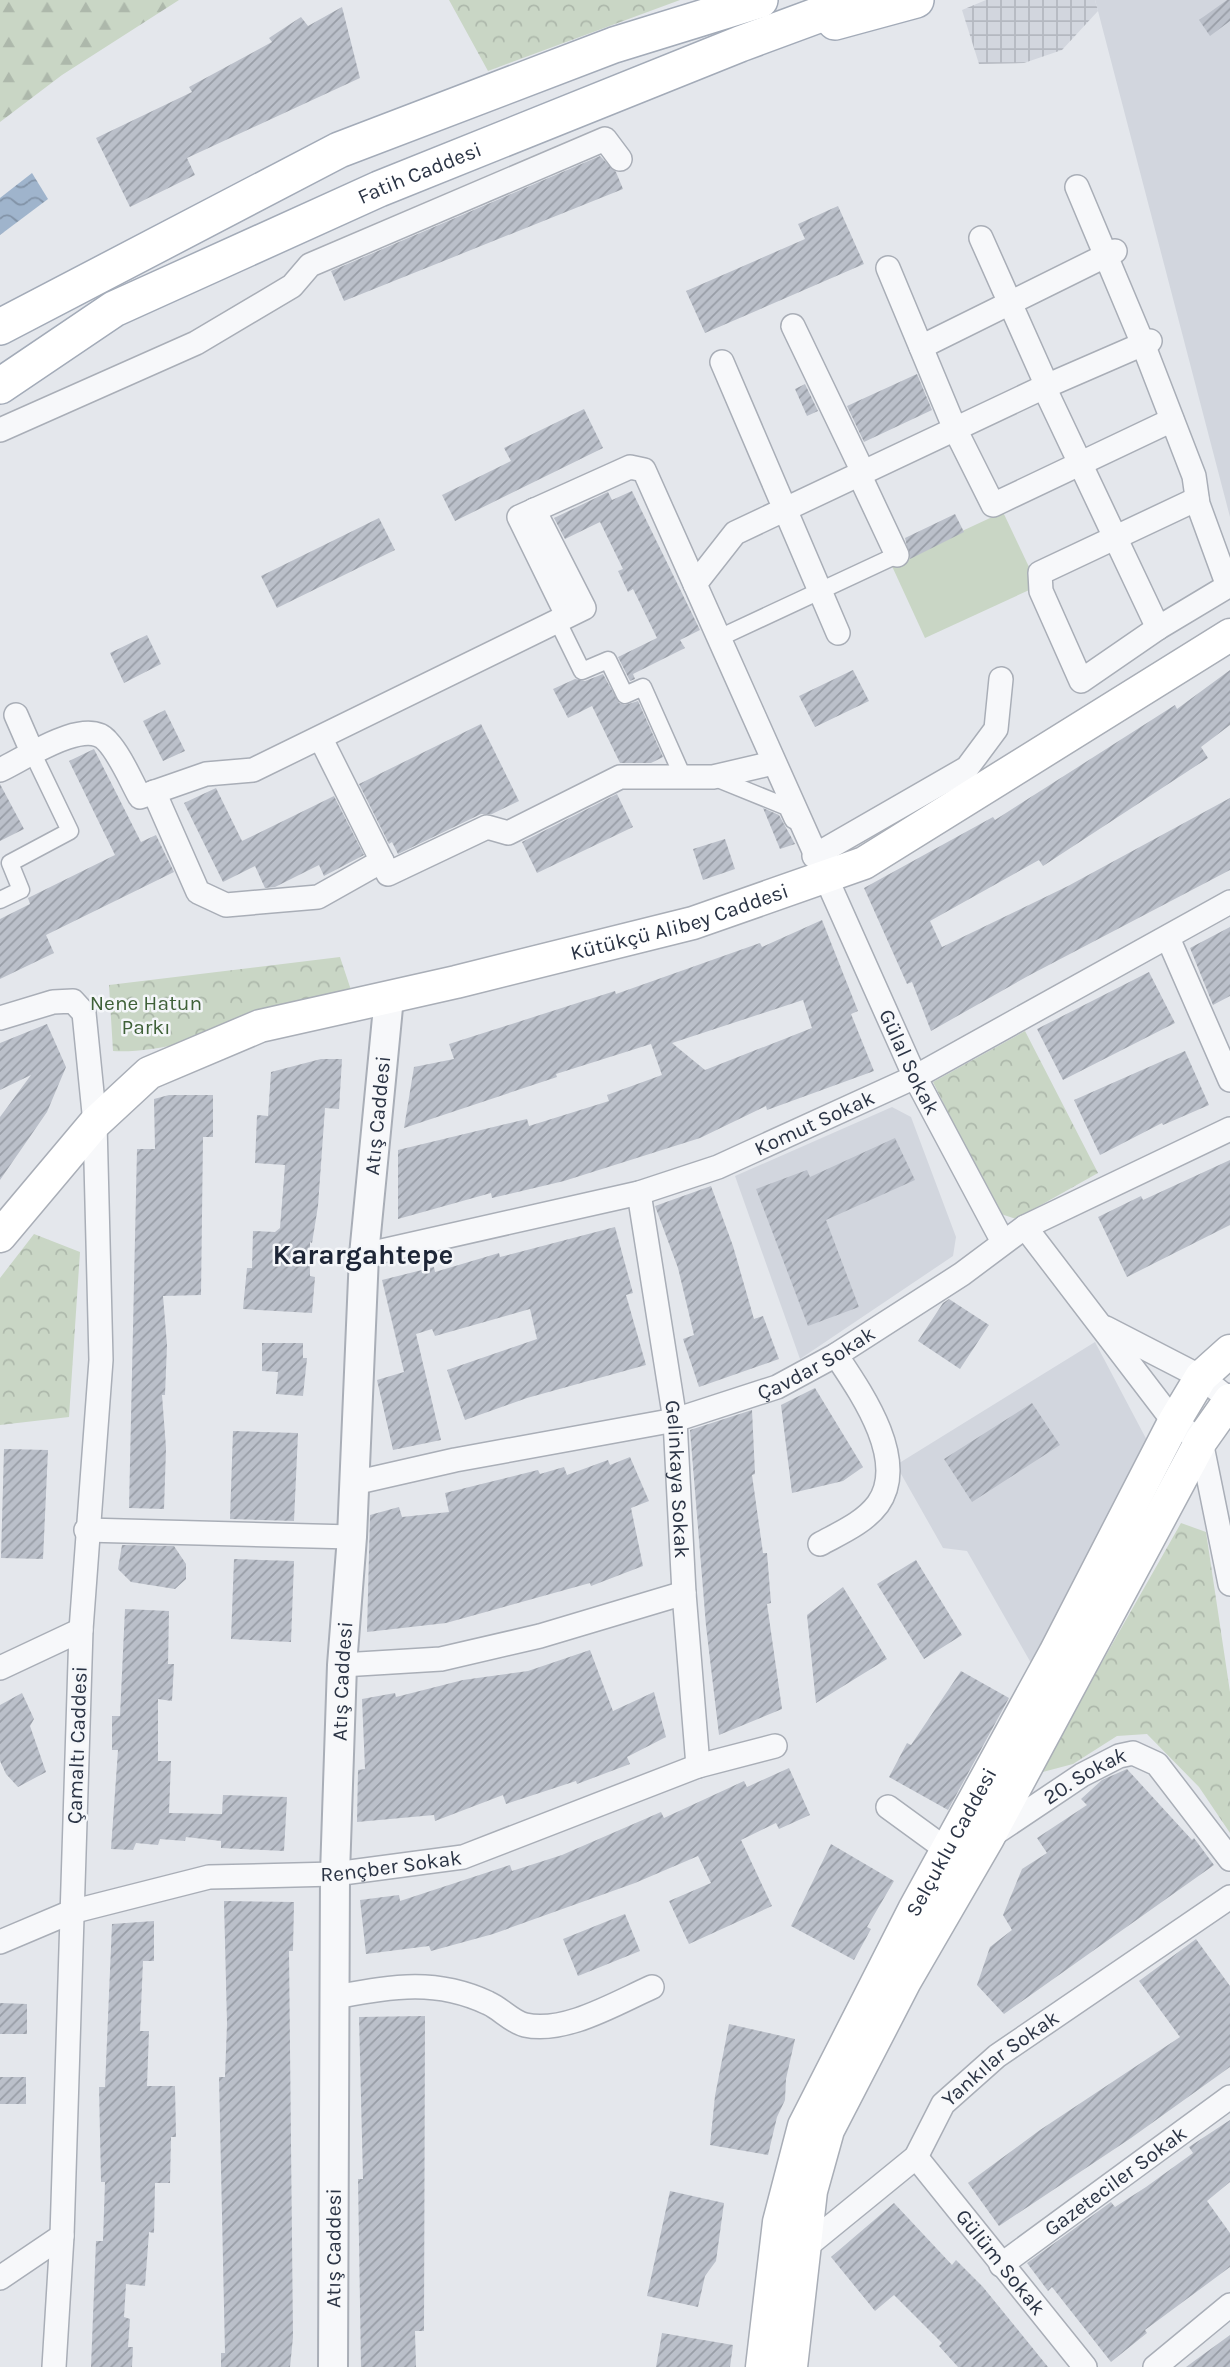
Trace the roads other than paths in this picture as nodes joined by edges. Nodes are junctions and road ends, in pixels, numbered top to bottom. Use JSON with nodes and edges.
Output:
{"nodes":[{"id":1,"x":759,"y":0,"type":"edge"},
{"id":2,"x":859,"y":0,"type":"edge"},
{"id":3,"x":916,"y":0,"type":"edge"},
{"id":4,"x":740,"y":44,"type":"junction"},
{"id":5,"x":620,"y":159,"type":"dead end"},
{"id":6,"x":1077,"y":187,"type":"dead end"},
{"id":7,"x":981,"y":238,"type":"dead end"},
{"id":8,"x":1110,"y":253,"type":"junction"},
{"id":9,"x":888,"y":268,"type":"dead end"},
{"id":10,"x":1009,"y":302,"type":"junction"},
{"id":11,"x":793,"y":326,"type":"dead end"},
{"id":12,"x":0,"y":327,"type":"edge"},
{"id":13,"x":1147,"y":342,"type":"junction"},
{"id":14,"x":921,"y":347,"type":"junction"},
{"id":15,"x":722,"y":362,"type":"dead end"},
{"id":16,"x":0,"y":386,"type":"edge"},
{"id":17,"x":1045,"y":387,"type":"junction"},
{"id":18,"x":1172,"y":420,"type":"junction"},
{"id":19,"x":955,"y":429,"type":"junction"},
{"id":20,"x":0,"y":430,"type":"edge"},
{"id":21,"x":1080,"y":464,"type":"junction"},
{"id":22,"x":861,"y":473,"type":"junction"},
{"id":23,"x":1198,"y":499,"type":"junction"},
{"id":24,"x":787,"y":508,"type":"junction"},
{"id":25,"x":1115,"y":538,"type":"junction"},
{"id":26,"x":897,"y":555,"type":"joint"},
{"id":27,"x":695,"y":584,"type":"junction"},
{"id":28,"x":820,"y":590,"type":"junction"},
{"id":29,"x":569,"y":615,"type":"junction"},
{"id":30,"x":1158,"y":628,"type":"junction"},
{"id":31,"x":838,"y":633,"type":"dead end"},
{"id":32,"x":1230,"y":635,"type":"edge"},
{"id":33,"x":719,"y":638,"type":"junction"},
{"id":34,"x":1001,"y":679,"type":"dead end"},
{"id":35,"x":16,"y":715,"type":"dead end"},
{"id":36,"x":321,"y":739,"type":"junction"},
{"id":37,"x":33,"y":754,"type":"junction"},
{"id":38,"x":773,"y":763,"type":"junction"},
{"id":39,"x":0,"y":770,"type":"edge"},
{"id":40,"x":683,"y":777,"type":"junction"},
{"id":41,"x":713,"y":777,"type":"junction"},
{"id":42,"x":154,"y":792,"type":"junction"},
{"id":43,"x":799,"y":835,"type":"dead end"},
{"id":44,"x":382,"y":861,"type":"junction"},
{"id":45,"x":819,"y":867,"type":"junction"},
{"id":46,"x":0,"y":900,"type":"edge"},
{"id":47,"x":1230,"y":902,"type":"edge"},
{"id":48,"x":1168,"y":938,"type":"junction"},
{"id":49,"x":389,"y":997,"type":"junction"},
{"id":50,"x":0,"y":1018,"type":"edge"},
{"id":51,"x":915,"y":1077,"type":"junction"},
{"id":52,"x":1230,"y":1080,"type":"edge"},
{"id":53,"x":95,"y":1123,"type":"junction"},
{"id":54,"x":1230,"y":1129,"type":"edge"},
{"id":55,"x":639,"y":1193,"type":"junction"},
{"id":56,"x":1025,"y":1227,"type":"junction"},
{"id":57,"x":0,"y":1236,"type":"edge"},
{"id":58,"x":1003,"y":1242,"type":"junction"},
{"id":59,"x":364,"y":1255,"type":"junction"},
{"id":60,"x":1099,"y":1325,"type":"junction"},
{"id":61,"x":1230,"y":1351,"type":"edge"},
{"id":62,"x":836,"y":1355,"type":"junction"},
{"id":63,"x":1201,"y":1377,"type":"junction"},
{"id":64,"x":1230,"y":1400,"type":"edge"},
{"id":65,"x":675,"y":1420,"type":"junction"},
{"id":66,"x":1174,"y":1422,"type":"junction"},
{"id":67,"x":1201,"y":1441,"type":"junction"},
{"id":68,"x":354,"y":1483,"type":"junction"},
{"id":69,"x":86,"y":1530,"type":"junction"},
{"id":70,"x":352,"y":1537,"type":"junction"},
{"id":71,"x":820,"y":1544,"type":"dead end"},
{"id":72,"x":1230,"y":1584,"type":"edge"},
{"id":73,"x":684,"y":1594,"type":"junction"},
{"id":74,"x":80,"y":1630,"type":"junction"},
{"id":75,"x":342,"y":1665,"type":"junction"},
{"id":76,"x":0,"y":1668,"type":"edge"},
{"id":77,"x":775,"y":1746,"type":"dead end"},
{"id":78,"x":698,"y":1766,"type":"junction"},
{"id":79,"x":888,"y":1807,"type":"dead end"},
{"id":80,"x":988,"y":1838,"type":"junction"},
{"id":81,"x":947,"y":1850,"type":"junction"},
{"id":82,"x":1230,"y":1859,"type":"edge"},
{"id":83,"x":335,"y":1874,"type":"junction"},
{"id":84,"x":1230,"y":1897,"type":"edge"},
{"id":85,"x":71,"y":1912,"type":"junction"},
{"id":86,"x":0,"y":1942,"type":"edge"},
{"id":87,"x":652,"y":1987,"type":"dead end"},
{"id":88,"x":335,"y":1997,"type":"junction"},
{"id":89,"x":1230,"y":2097,"type":"edge"},
{"id":90,"x":916,"y":2157,"type":"junction"},
{"id":91,"x":62,"y":2236,"type":"junction"},
{"id":92,"x":802,"y":2250,"type":"junction"},
{"id":93,"x":1001,"y":2266,"type":"junction"},
{"id":94,"x":0,"y":2278,"type":"edge"},
{"id":95,"x":1230,"y":2305,"type":"edge"},
{"id":96,"x":54,"y":2367,"type":"edge"},
{"id":97,"x":333,"y":2367,"type":"edge"},
{"id":98,"x":762,"y":2367,"type":"edge"},
{"id":99,"x":791,"y":2367,"type":"edge"},
{"id":100,"x":1085,"y":2367,"type":"edge"},
{"id":101,"x":1155,"y":2367,"type":"edge"}],
"edges":[{"from":1,"to":12,"type":"main road"},
{"from":2,"to":4,"type":"main road","name":"Fatih Caddesi"},
{"from":3,"to":4,"type":"main road"},
{"from":4,"to":16,"type":"main road","name":"Fatih Caddesi"},
{"from":5,"to":20,"type":"street"},
{"from":6,"to":8,"type":"street"},
{"from":7,"to":10,"type":"street"},
{"from":8,"to":10,"type":"street"},
{"from":8,"to":13,"type":"street"},
{"from":9,"to":14,"type":"street"},
{"from":10,"to":14,"type":"street"},
{"from":10,"to":17,"type":"street"},
{"from":11,"to":22,"type":"street"},
{"from":13,"to":17,"type":"street"},
{"from":13,"to":18,"type":"street"},
{"from":14,"to":19,"type":"street"},
{"from":15,"to":24,"type":"street"},
{"from":17,"to":19,"type":"street"},
{"from":17,"to":21,"type":"street"},
{"from":18,"to":21,"type":"street"},
{"from":18,"to":23,"type":"street"},
{"from":19,"to":21,"type":"street"},
{"from":19,"to":22,"type":"street"},
{"from":21,"to":25,"type":"street"},
{"from":22,"to":24,"type":"street"},
{"from":22,"to":26,"type":"street"},
{"from":23,"to":25,"type":"street"},
{"from":23,"to":30,"type":"street"},
{"from":24,"to":27,"type":"street"},
{"from":24,"to":28,"type":"street"},
{"from":25,"to":30,"type":"street"},
{"from":25,"to":30,"type":"street"},
{"from":26,"to":28,"type":"street"},
{"from":27,"to":29,"type":"street","name":"Gülal Sokak"},
{"from":27,"to":33,"type":"street","name":"Gülal Sokak"},
{"from":28,"to":31,"type":"street"},
{"from":28,"to":33,"type":"street"},
{"from":29,"to":36,"type":"street"},
{"from":29,"to":40,"type":"street"},
{"from":32,"to":45,"type":"main road","name":"Kütükçü Alibey Caddesi"},
{"from":33,"to":38,"type":"street","name":"Gülal Sokak"},
{"from":34,"to":45,"type":"street"},
{"from":35,"to":37,"type":"street"},
{"from":36,"to":42,"type":"street"},
{"from":36,"to":44,"type":"street"},
{"from":37,"to":39,"type":"street"},
{"from":37,"to":42,"type":"street"},
{"from":37,"to":46,"type":"street"},
{"from":38,"to":41,"type":"street"},
{"from":38,"to":45,"type":"street","name":"Gülal Sokak"},
{"from":40,"to":41,"type":"street"},
{"from":40,"to":44,"type":"street"},
{"from":41,"to":43,"type":"street"},
{"from":42,"to":44,"type":"street"},
{"from":45,"to":49,"type":"main road","name":"Kütükçü Alibey Caddesi"},
{"from":45,"to":51,"type":"street","name":"Gülal Sokak"},
{"from":47,"to":48,"type":"street","name":"Komut Sokak"},
{"from":48,"to":51,"type":"street","name":"Komut Sokak"},
{"from":48,"to":52,"type":"street"},
{"from":49,"to":53,"type":"main road","name":"Kütükçü Alibey Caddesi"},
{"from":49,"to":59,"type":"street","name":"Atış Caddesi"},
{"from":50,"to":53,"type":"street","name":"Çamaltı Caddesi"},
{"from":51,"to":55,"type":"street","name":"Komut Sokak"},
{"from":51,"to":58,"type":"street","name":"Gülal Sokak"},
{"from":53,"to":57,"type":"main road","name":"Kütükçü Alibey Caddesi"},
{"from":53,"to":69,"type":"street","name":"Çamaltı Caddesi"},
{"from":54,"to":56,"type":"street","name":"Çavdar Sokak"},
{"from":55,"to":59,"type":"street","name":"Komut Sokak"},
{"from":55,"to":65,"type":"street","name":"Gelinkaya Sokak"},
{"from":56,"to":58,"type":"street","name":"Çavdar Sokak"},
{"from":56,"to":60,"type":"street"},
{"from":58,"to":62,"type":"street","name":"Çavdar Sokak"},
{"from":59,"to":68,"type":"street","name":"Atış Caddesi"},
{"from":60,"to":63,"type":"street"},
{"from":60,"to":66,"type":"street"},
{"from":61,"to":63,"type":"main road","name":"Selçuklu Caddesi"},
{"from":62,"to":65,"type":"street","name":"Çavdar Sokak"},
{"from":62,"to":71,"type":"street"},
{"from":63,"to":64,"type":"street"},
{"from":63,"to":66,"type":"main road","name":"Selçuklu Caddesi"},
{"from":64,"to":67,"type":"main road","name":"Selçuklu Caddesi"},
{"from":65,"to":68,"type":"street","name":"Çavdar Sokak"},
{"from":65,"to":73,"type":"street","name":"Gelinkaya Sokak"},
{"from":66,"to":67,"type":"street"},
{"from":66,"to":81,"type":"main road","name":"Selçuklu Caddesi"},
{"from":67,"to":72,"type":"street"},
{"from":67,"to":80,"type":"main road","name":"Selçuklu Caddesi"},
{"from":68,"to":70,"type":"street","name":"Atış Caddesi"},
{"from":69,"to":70,"type":"street"},
{"from":69,"to":74,"type":"street","name":"Çamaltı Caddesi"},
{"from":70,"to":75,"type":"street","name":"Atış Caddesi"},
{"from":73,"to":75,"type":"street"},
{"from":73,"to":78,"type":"street","name":"Gelinkaya Sokak"},
{"from":74,"to":76,"type":"street"},
{"from":74,"to":85,"type":"street","name":"Çamaltı Caddesi"},
{"from":75,"to":83,"type":"street","name":"Atış Caddesi"},
{"from":77,"to":78,"type":"street","name":"Rençber Sokak"},
{"from":78,"to":83,"type":"street","name":"Rençber Sokak"},
{"from":79,"to":81,"type":"street"},
{"from":80,"to":82,"type":"street","name":"20. Sokak"},
{"from":80,"to":92,"type":"main road","name":"Selçuklu Caddesi"},
{"from":81,"to":98,"type":"main road","name":"Selçuklu Caddesi"},
{"from":83,"to":85,"type":"street","name":"Rençber Sokak"},
{"from":83,"to":88,"type":"street","name":"Atış Caddesi"},
{"from":84,"to":90,"type":"street","name":"Yankılar Sokak"},
{"from":85,"to":86,"type":"street","name":"Rençber Sokak"},
{"from":85,"to":91,"type":"street","name":"Çamaltı Caddesi"},
{"from":87,"to":88,"type":"street"},
{"from":88,"to":97,"type":"street","name":"Atış Caddesi"},
{"from":89,"to":93,"type":"street","name":"Gazeteciler Sokak"},
{"from":90,"to":92,"type":"street","name":"Yankılar Sokak"},
{"from":90,"to":93,"type":"street","name":"Gülüm Sokak"},
{"from":91,"to":94,"type":"street"},
{"from":91,"to":96,"type":"street","name":"Çamaltı Caddesi"},
{"from":92,"to":99,"type":"main road","name":"Selçuklu Caddesi"},
{"from":93,"to":100,"type":"street","name":"Gülüm Sokak"},
{"from":95,"to":101,"type":"street"}]}
